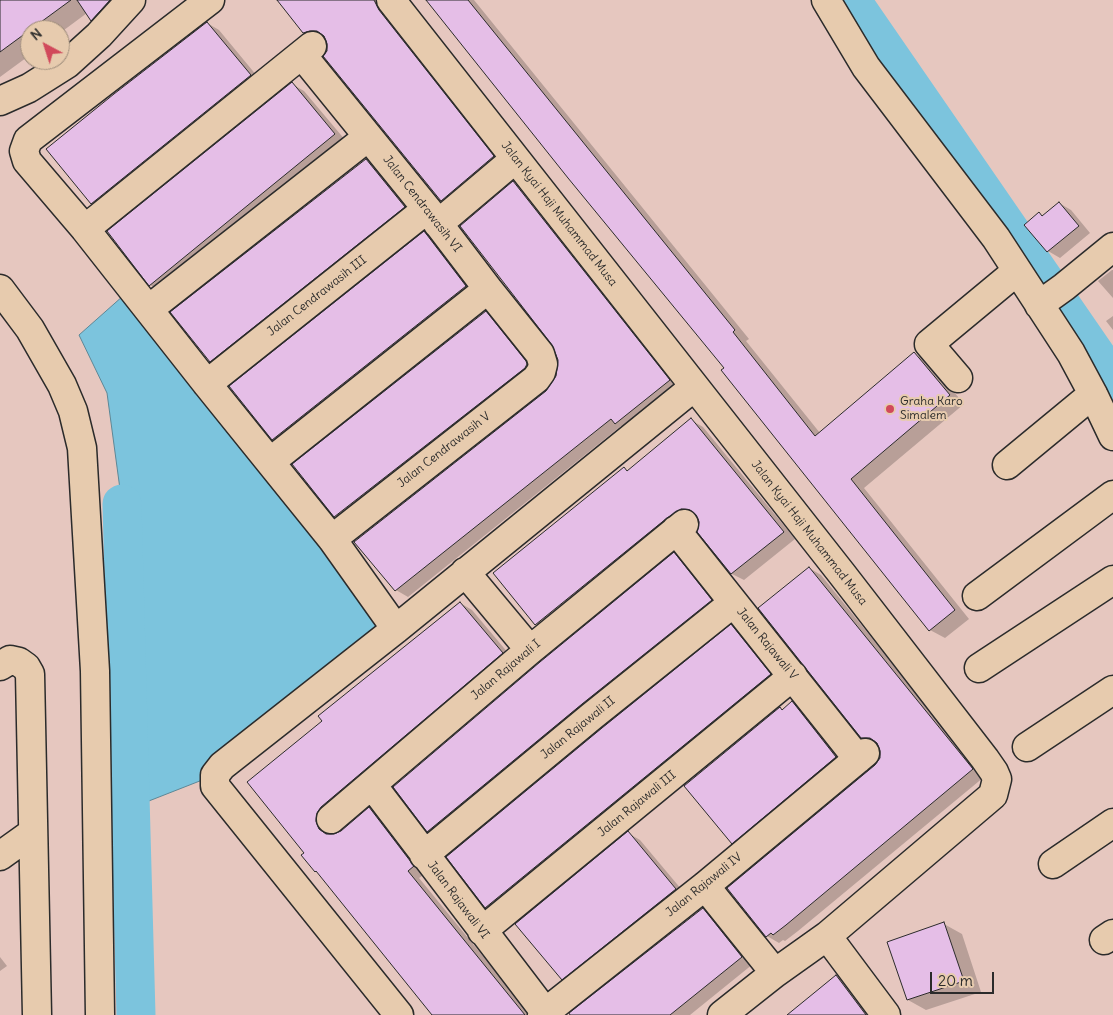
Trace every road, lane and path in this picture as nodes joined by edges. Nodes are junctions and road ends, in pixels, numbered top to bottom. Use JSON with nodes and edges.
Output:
{"nodes":[{"id":1,"x":131,"y":0,"type":"edge"},
{"id":2,"x":210,"y":0,"type":"edge"},
{"id":3,"x":391,"y":0,"type":"edge"},
{"id":4,"x":826,"y":0,"type":"edge"},
{"id":5,"x":0,"y":100,"type":"edge"},
{"id":6,"x":368,"y":137,"type":"junction"},
{"id":7,"x":515,"y":159,"type":"junction"},
{"id":8,"x":433,"y":216,"type":"junction"},
{"id":9,"x":85,"y":229,"type":"junction"},
{"id":10,"x":1113,"y":247,"type":"edge"},
{"id":11,"x":1017,"y":271,"type":"junction"},
{"id":12,"x":0,"y":289,"type":"edge"},
{"id":13,"x":488,"y":289,"type":"junction"},
{"id":14,"x":1050,"y":297,"type":"junction"},
{"id":15,"x":149,"y":309,"type":"junction"},
{"id":16,"x":540,"y":354,"type":"joint"},
{"id":17,"x":958,"y":378,"type":"dead end"},
{"id":18,"x":206,"y":384,"type":"junction"},
{"id":19,"x":694,"y":387,"type":"junction"},
{"id":20,"x":1094,"y":394,"type":"junction"},
{"id":21,"x":1113,"y":436,"type":"edge"},
{"id":22,"x":270,"y":462,"type":"junction"},
{"id":23,"x":1007,"y":465,"type":"dead end"},
{"id":24,"x":1113,"y":495,"type":"edge"},
{"id":25,"x":680,"y":527,"type":"joint"},
{"id":26,"x":332,"y":539,"type":"junction"},
{"id":27,"x":465,"y":572,"type":"junction"},
{"id":28,"x":1113,"y":580,"type":"edge"},
{"id":29,"x":977,"y":596,"type":"dead end"},
{"id":30,"x":733,"y":603,"type":"junction"},
{"id":31,"x":396,"y":629,"type":"junction"},
{"id":32,"x":530,"y":650,"type":"junction"},
{"id":33,"x":0,"y":666,"type":"edge"},
{"id":34,"x":979,"y":668,"type":"dead end"},
{"id":35,"x":793,"y":676,"type":"junction"},
{"id":36,"x":1113,"y":690,"type":"edge"},
{"id":37,"x":1026,"y":747,"type":"dead end"},
{"id":38,"x":861,"y":756,"type":"joint"},
{"id":39,"x":372,"y":786,"type":"junction"},
{"id":40,"x":331,"y":820,"type":"dead end"},
{"id":41,"x":1113,"y":823,"type":"edge"},
{"id":42,"x":32,"y":833,"type":"junction"},
{"id":43,"x":424,"y":855,"type":"junction"},
{"id":44,"x":0,"y":856,"type":"edge"},
{"id":45,"x":1053,"y":864,"type":"dead end"},
{"id":46,"x":705,"y":886,"type":"junction"},
{"id":47,"x":482,"y":931,"type":"junction"},
{"id":48,"x":827,"y":936,"type":"junction"},
{"id":49,"x":775,"y":973,"type":"junction"},
{"id":50,"x":544,"y":1014,"type":"edge"},
{"id":51,"x":37,"y":1015,"type":"edge"},
{"id":52,"x":100,"y":1015,"type":"edge"},
{"id":53,"x":399,"y":1015,"type":"edge"},
{"id":54,"x":722,"y":1015,"type":"edge"},
{"id":55,"x":886,"y":1015,"type":"edge"}],
"edges":[{"from":1,"to":5,"type":"street"},
{"from":2,"to":9,"type":"street"},
{"from":3,"to":7,"type":"street","name":"Jalan Kyai Haji Muhammad Musa"},
{"from":4,"to":11,"type":"street"},
{"from":6,"to":8,"type":"street","name":"Jalan Cendrawasih VI"},
{"from":6,"to":9,"type":"street","name":"Jalan Cendrawasih VI"},
{"from":6,"to":15,"type":"street"},
{"from":7,"to":8,"type":"street","name":"Jalan Cendrawasih III"},
{"from":7,"to":19,"type":"street","name":"Jalan Kyai Haji Muhammad Musa"},
{"from":8,"to":13,"type":"street","name":"Jalan Cendrawasih VI"},
{"from":8,"to":18,"type":"street","name":"Jalan Cendrawasih III"},
{"from":9,"to":15,"type":"street"},
{"from":10,"to":14,"type":"street"},
{"from":11,"to":14,"type":"street"},
{"from":11,"to":17,"type":"street"},
{"from":12,"to":52,"type":"street"},
{"from":13,"to":16,"type":"street","name":"Jalan Cendrawasih VI"},
{"from":13,"to":22,"type":"street"},
{"from":14,"to":20,"type":"street"},
{"from":15,"to":18,"type":"street"},
{"from":16,"to":26,"type":"street","name":"Jalan Cendrawasih V"},
{"from":18,"to":22,"type":"street"},
{"from":19,"to":27,"type":"street"},
{"from":19,"to":48,"type":"street","name":"Jalan Kyai Haji Muhammad Musa"},
{"from":20,"to":21,"type":"street"},
{"from":20,"to":23,"type":"street"},
{"from":22,"to":26,"type":"street"},
{"from":24,"to":29,"type":"street"},
{"from":25,"to":30,"type":"street","name":"Jalan Rajawali V"},
{"from":25,"to":32,"type":"street","name":"Jalan Rajawali I"},
{"from":26,"to":31,"type":"street"},
{"from":27,"to":31,"type":"street"},
{"from":27,"to":32,"type":"street"},
{"from":28,"to":34,"type":"street"},
{"from":30,"to":35,"type":"street","name":"Jalan Rajawali V"},
{"from":30,"to":43,"type":"street","name":"Jalan Rajawali II"},
{"from":31,"to":53,"type":"street"},
{"from":32,"to":39,"type":"street","name":"Jalan Rajawali I"},
{"from":33,"to":42,"type":"street"},
{"from":35,"to":38,"type":"street","name":"Jalan Rajawali V"},
{"from":35,"to":47,"type":"street","name":"Jalan Rajawali III"},
{"from":36,"to":37,"type":"street"},
{"from":38,"to":46,"type":"street","name":"Jalan Rajawali IV"},
{"from":39,"to":40,"type":"street","name":"Jalan Rajawali I"},
{"from":39,"to":43,"type":"street","name":"Jalan Rajawali VI"},
{"from":41,"to":45,"type":"street"},
{"from":42,"to":44,"type":"street"},
{"from":42,"to":51,"type":"street"},
{"from":43,"to":47,"type":"street","name":"Jalan Rajawali VI"},
{"from":46,"to":49,"type":"street"},
{"from":46,"to":50,"type":"street","name":"Jalan Rajawali IV"},
{"from":47,"to":50,"type":"street","name":"Jalan Rajawali VI"},
{"from":48,"to":49,"type":"street","name":"Jalan Kyai Haji Muhammad Musa"},
{"from":48,"to":55,"type":"street"},
{"from":49,"to":54,"type":"street","name":"Jalan Kyai Haji Muhammad Musa"}]}
